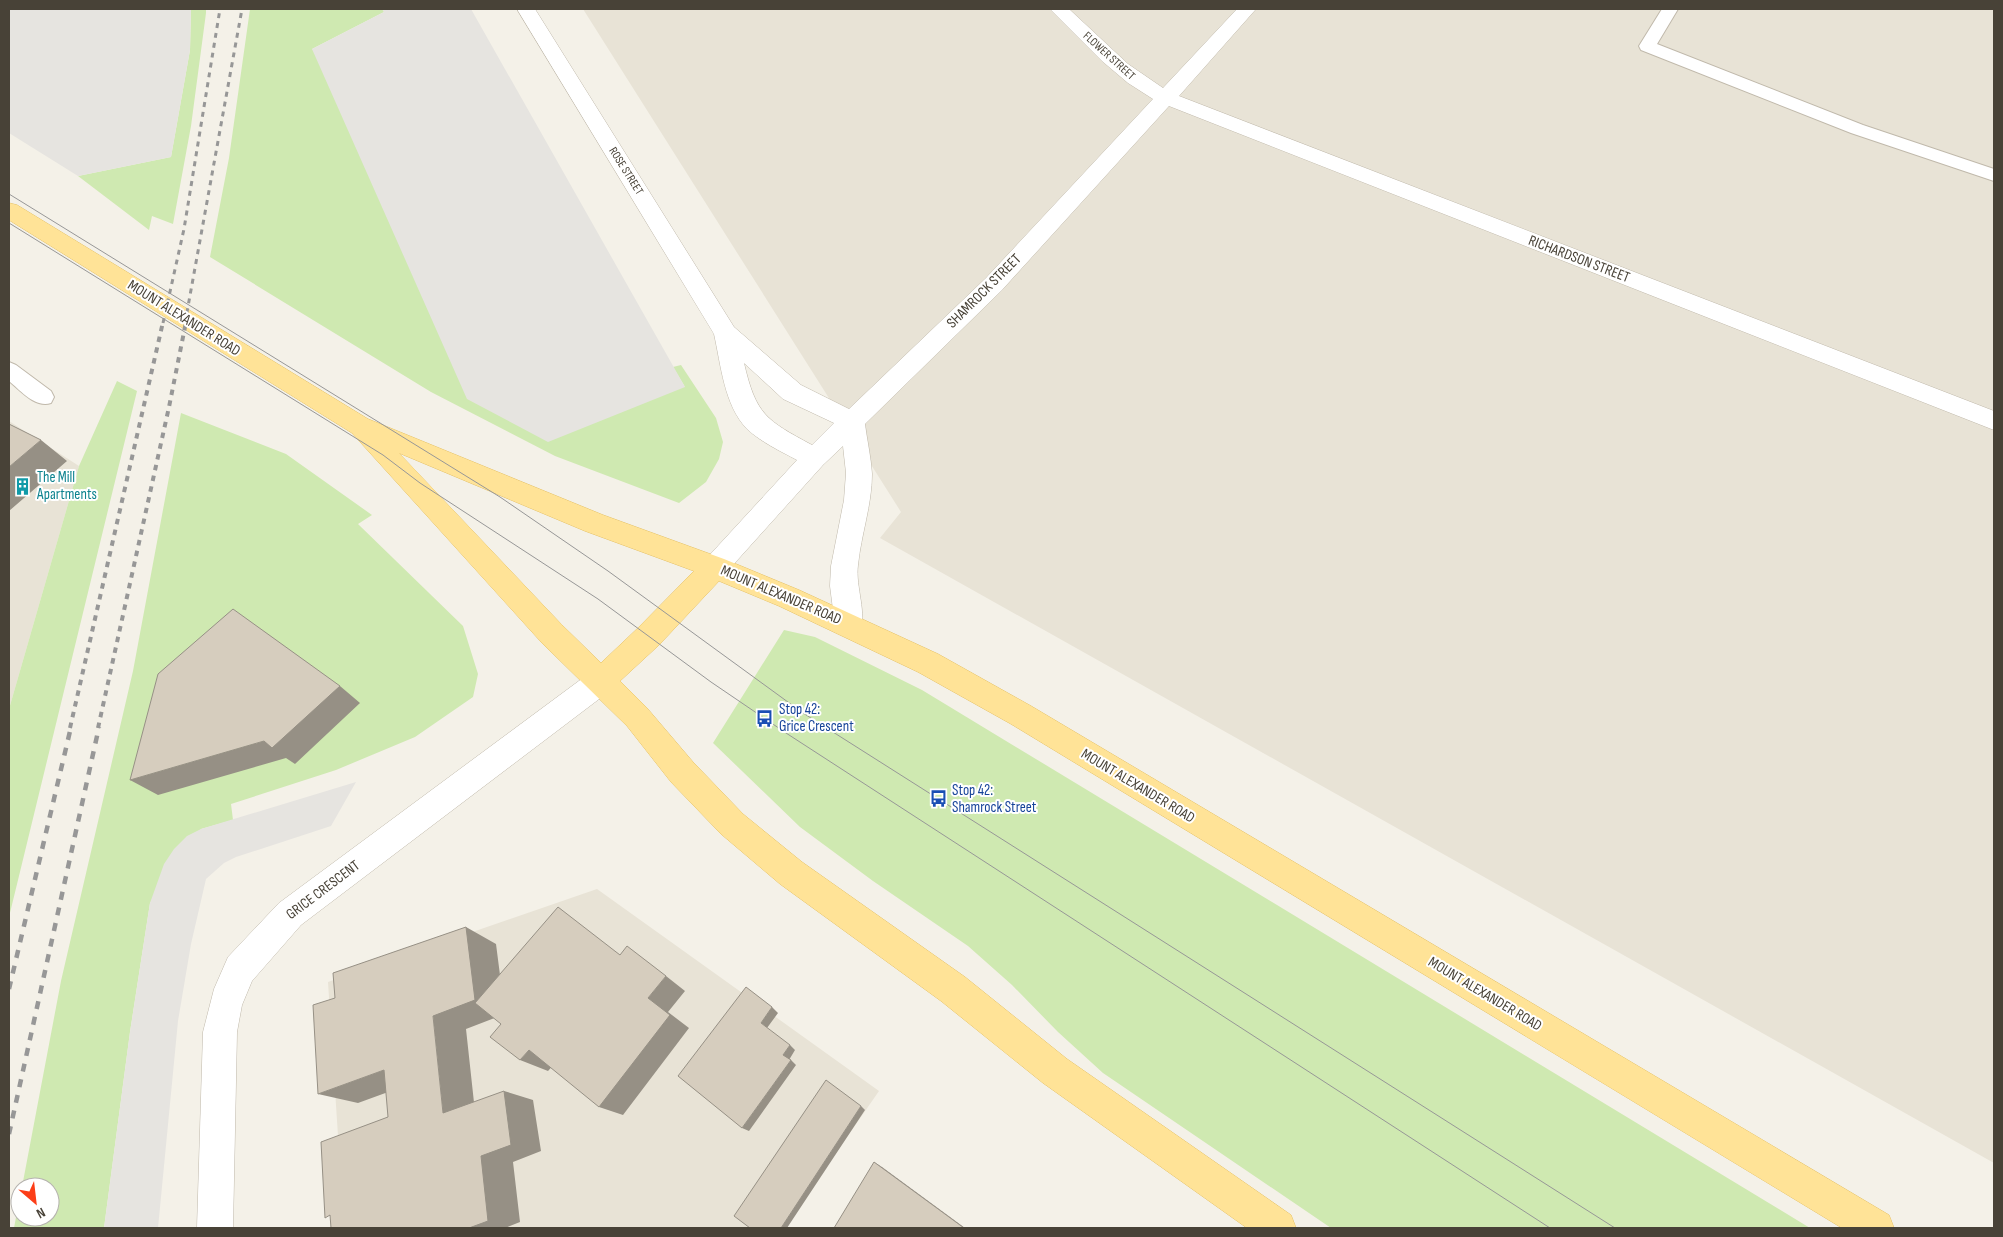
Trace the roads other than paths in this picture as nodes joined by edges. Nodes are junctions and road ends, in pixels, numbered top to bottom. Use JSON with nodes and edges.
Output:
{"nodes":[{"id":1,"x":526,"y":9,"type":"edge"},
{"id":2,"x":1059,"y":9,"type":"edge"},
{"id":3,"x":1247,"y":9,"type":"edge"},
{"id":4,"x":1670,"y":9,"type":"edge"},
{"id":5,"x":1164,"y":97,"type":"junction"},
{"id":6,"x":1994,"y":175,"type":"edge"},
{"id":7,"x":9,"y":210,"type":"edge"},
{"id":8,"x":726,"y":333,"type":"junction"},
{"id":9,"x":9,"y":370,"type":"edge"},
{"id":10,"x":44,"y":397,"type":"dead end"},
{"id":11,"x":852,"y":421,"type":"junction"},
{"id":12,"x":1994,"y":421,"type":"edge"},
{"id":13,"x":358,"y":426,"type":"junction"},
{"id":14,"x":814,"y":458,"type":"junction"},
{"id":15,"x":715,"y":567,"type":"junction"},
{"id":16,"x":849,"y":625,"type":"junction"},
{"id":17,"x":601,"y":681,"type":"junction"},
{"id":18,"x":215,"y":1228,"type":"edge"},
{"id":19,"x":1278,"y":1228,"type":"edge"},
{"id":20,"x":1876,"y":1228,"type":"edge"}],
"edges":[{"from":1,"to":8,"type":"street","name":"ROSE STREET"},
{"from":2,"to":5,"type":"street","name":"FLOWER STREET"},
{"from":3,"to":5,"type":"street","name":"SHAMROCK STREET"},
{"from":4,"to":6,"type":"lane"},
{"from":5,"to":11,"type":"street","name":"SHAMROCK STREET"},
{"from":5,"to":12,"type":"street","name":"RICHARDSON STREET"},
{"from":7,"to":13,"type":"main road","name":"MOUNT ALEXANDER ROAD"},
{"from":8,"to":11,"type":"street","name":"ROSE STREET"},
{"from":8,"to":14,"type":"street","name":"ROSE STREET"},
{"from":9,"to":10,"type":"lane"},
{"from":11,"to":14,"type":"street","name":"SHAMROCK STREET"},
{"from":11,"to":16,"type":"street"},
{"from":13,"to":15,"type":"main road","name":"MOUNT ALEXANDER ROAD"},
{"from":13,"to":17,"type":"main road","name":"MOUNT ALEXANDER ROAD"},
{"from":14,"to":15,"type":"street","name":"SHAMROCK STREET"},
{"from":15,"to":16,"type":"main road","name":"MOUNT ALEXANDER ROAD"},
{"from":15,"to":17,"type":"main road"},
{"from":16,"to":20,"type":"main road","name":"MOUNT ALEXANDER ROAD"},
{"from":17,"to":18,"type":"street","name":"GRICE CRESCENT"},
{"from":17,"to":19,"type":"main road","name":"MOUNT ALEXANDER ROAD"}]}
